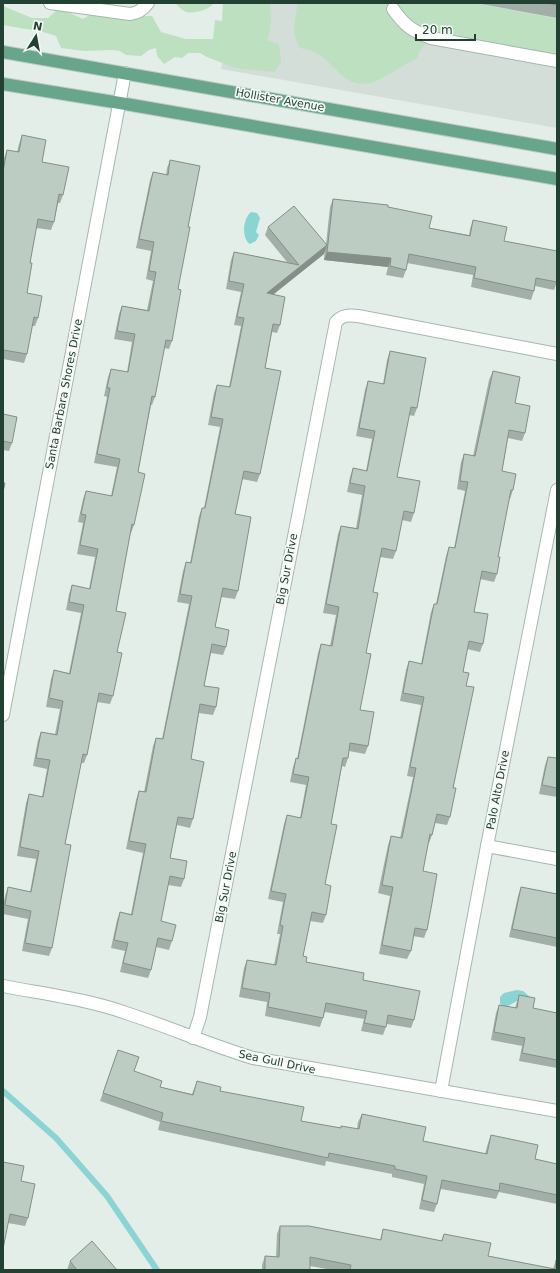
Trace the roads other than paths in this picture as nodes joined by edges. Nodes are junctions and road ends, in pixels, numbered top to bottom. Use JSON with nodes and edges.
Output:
{"nodes":[{"id":1,"x":50,"y":3,"type":"edge"},
{"id":2,"x":148,"y":3,"type":"edge"},
{"id":3,"x":393,"y":9,"type":"dead end"},
{"id":4,"x":3,"y":52,"type":"edge"},
{"id":5,"x":557,"y":61,"type":"edge"},
{"id":6,"x":125,"y":73,"type":"junction"},
{"id":7,"x":3,"y":84,"type":"edge"},
{"id":8,"x":120,"y":103,"type":"junction"},
{"id":9,"x":557,"y":150,"type":"edge"},
{"id":10,"x":557,"y":179,"type":"edge"},
{"id":11,"x":557,"y":354,"type":"edge"},
{"id":12,"x":557,"y":490,"type":"edge"},
{"id":13,"x":3,"y":715,"type":"edge"},
{"id":14,"x":486,"y":846,"type":"junction"},
{"id":15,"x":557,"y":859,"type":"edge"},
{"id":16,"x":3,"y":986,"type":"edge"},
{"id":17,"x":193,"y":1038,"type":"junction"},
{"id":18,"x":440,"y":1091,"type":"junction"},
{"id":19,"x":557,"y":1111,"type":"edge"}],
"edges":[{"from":1,"to":2,"type":"street"},
{"from":3,"to":5,"type":"street"},
{"from":4,"to":6,"type":"main road","name":"Hollister Avenue"},
{"from":6,"to":8,"type":"street","name":"Santa Barbara Shores Drive"},
{"from":6,"to":9,"type":"main road","name":"Hollister Avenue"},
{"from":7,"to":8,"type":"main road"},
{"from":8,"to":10,"type":"main road"},
{"from":8,"to":13,"type":"street","name":"Santa Barbara Shores Drive"},
{"from":11,"to":17,"type":"street","name":"Big Sur Drive"},
{"from":12,"to":14,"type":"street","name":"Palo Alto Drive"},
{"from":14,"to":15,"type":"street"},
{"from":14,"to":18,"type":"street","name":"Palo Alto Drive"},
{"from":16,"to":17,"type":"street","name":"Sea Gull Drive"},
{"from":17,"to":18,"type":"street","name":"Sea Gull Drive"},
{"from":18,"to":19,"type":"street","name":"Sea Gull Drive"}]}
